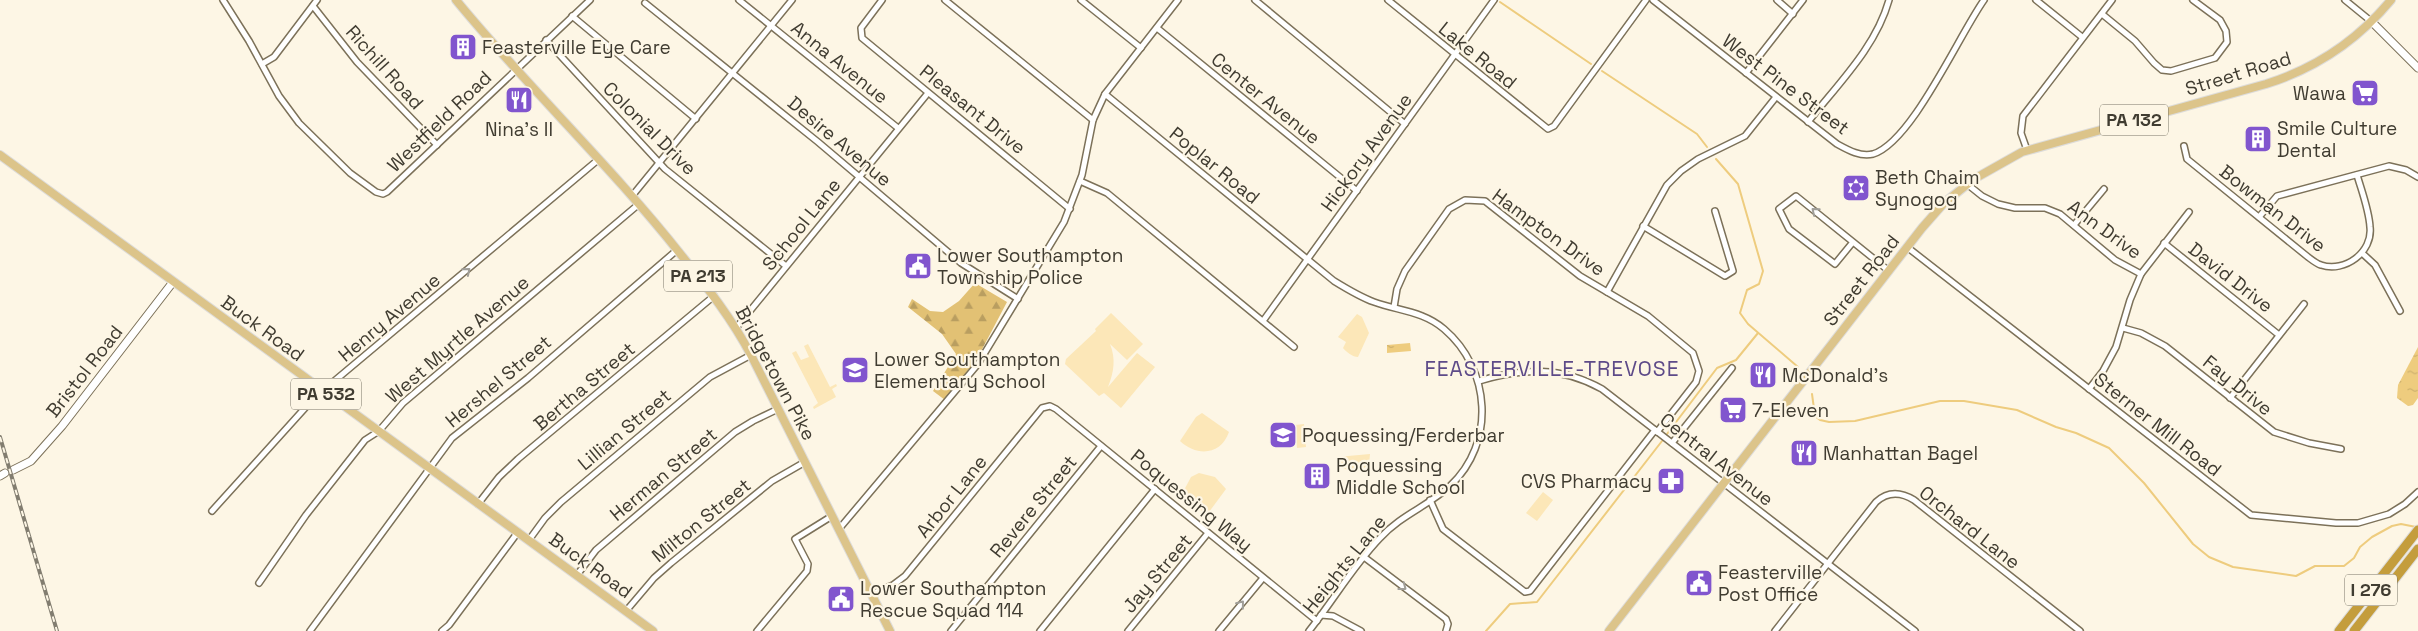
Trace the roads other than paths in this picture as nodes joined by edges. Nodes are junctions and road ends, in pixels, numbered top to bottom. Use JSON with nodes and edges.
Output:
{"nodes":[{"id":1,"x":223,"y":0,"type":"edge"},
{"id":2,"x":317,"y":0,"type":"edge"},
{"id":3,"x":456,"y":0,"type":"edge"},
{"id":4,"x":590,"y":0,"type":"edge"},
{"id":5,"x":739,"y":0,"type":"edge"},
{"id":6,"x":792,"y":0,"type":"edge"},
{"id":7,"x":882,"y":0,"type":"edge"},
{"id":8,"x":945,"y":0,"type":"edge"},
{"id":9,"x":1081,"y":0,"type":"edge"},
{"id":10,"x":1178,"y":0,"type":"edge"},
{"id":11,"x":1255,"y":0,"type":"edge"},
{"id":12,"x":1388,"y":0,"type":"edge"},
{"id":13,"x":1494,"y":0,"type":"edge"},
{"id":14,"x":1646,"y":0,"type":"edge"},
{"id":15,"x":1653,"y":0,"type":"edge"},
{"id":16,"x":1777,"y":0,"type":"edge"},
{"id":17,"x":1803,"y":0,"type":"edge"},
{"id":18,"x":1889,"y":0,"type":"edge"},
{"id":19,"x":1984,"y":0,"type":"edge"},
{"id":20,"x":2036,"y":0,"type":"edge"},
{"id":21,"x":2112,"y":0,"type":"edge"},
{"id":22,"x":2193,"y":0,"type":"edge"},
{"id":23,"x":2345,"y":0,"type":"edge"},
{"id":24,"x":2391,"y":0,"type":"edge"},
{"id":25,"x":646,"y":3,"type":"dead end"},
{"id":26,"x":313,"y":6,"type":"junction"},
{"id":27,"x":1793,"y":14,"type":"junction"},
{"id":28,"x":2102,"y":14,"type":"junction"},
{"id":29,"x":572,"y":16,"type":"junction"},
{"id":30,"x":2372,"y":22,"type":"junction"},
{"id":31,"x":770,"y":26,"type":"junction"},
{"id":32,"x":1157,"y":28,"type":"junction"},
{"id":33,"x":2082,"y":37,"type":"junction"},
{"id":34,"x":546,"y":40,"type":"junction"},
{"id":35,"x":1141,"y":48,"type":"junction"},
{"id":36,"x":1454,"y":55,"type":"junction"},
{"id":37,"x":262,"y":64,"type":"junction"},
{"id":38,"x":2418,"y":68,"type":"edge"},
{"id":39,"x":515,"y":69,"type":"junction"},
{"id":40,"x":733,"y":72,"type":"junction"},
{"id":41,"x":1746,"y":73,"type":"junction"},
{"id":42,"x":928,"y":92,"type":"junction"},
{"id":43,"x":1105,"y":94,"type":"junction"},
{"id":44,"x":1776,"y":97,"type":"junction"},
{"id":45,"x":696,"y":118,"type":"junction"},
{"id":46,"x":1093,"y":120,"type":"junction"},
{"id":47,"x":1808,"y":122,"type":"junction"},
{"id":48,"x":1405,"y":124,"type":"junction"},
{"id":49,"x":898,"y":128,"type":"junction"},
{"id":50,"x":437,"y":145,"type":"junction"},
{"id":51,"x":2184,"y":146,"type":"dead end"},
{"id":52,"x":2027,"y":150,"type":"junction"},
{"id":53,"x":0,"y":155,"type":"edge"},
{"id":54,"x":599,"y":159,"type":"junction"},
{"id":55,"x":659,"y":163,"type":"junction"},
{"id":56,"x":2357,"y":175,"type":"junction"},
{"id":57,"x":859,"y":176,"type":"junction"},
{"id":58,"x":2418,"y":177,"type":"edge"},
{"id":59,"x":1080,"y":181,"type":"junction"},
{"id":60,"x":1967,"y":184,"type":"junction"},
{"id":61,"x":2104,"y":189,"type":"dead end"},
{"id":62,"x":1357,"y":191,"type":"junction"},
{"id":63,"x":632,"y":196,"type":"junction"},
{"id":64,"x":639,"y":204,"type":"junction"},
{"id":65,"x":1070,"y":209,"type":"junction"},
{"id":66,"x":1715,"y":210,"type":"dead end"},
{"id":67,"x":2189,"y":212,"type":"dead end"},
{"id":68,"x":2259,"y":217,"type":"junction"},
{"id":69,"x":2074,"y":225,"type":"junction"},
{"id":70,"x":1643,"y":226,"type":"junction"},
{"id":71,"x":1853,"y":242,"type":"junction"},
{"id":72,"x":2164,"y":244,"type":"junction"},
{"id":73,"x":1908,"y":247,"type":"junction"},
{"id":74,"x":677,"y":250,"type":"junction"},
{"id":75,"x":2362,"y":253,"type":"junction"},
{"id":76,"x":1307,"y":260,"type":"junction"},
{"id":77,"x":786,"y":266,"type":"junction"},
{"id":78,"x":1889,"y":271,"type":"junction"},
{"id":79,"x":2141,"y":274,"type":"junction"},
{"id":80,"x":173,"y":282,"type":"junction"},
{"id":81,"x":1607,"y":292,"type":"junction"},
{"id":82,"x":714,"y":296,"type":"junction"},
{"id":83,"x":1018,"y":299,"type":"junction"},
{"id":84,"x":2304,"y":304,"type":"dead end"},
{"id":85,"x":1394,"y":307,"type":"junction"},
{"id":86,"x":2400,"y":311,"type":"dead end"},
{"id":87,"x":1263,"y":321,"type":"junction"},
{"id":88,"x":736,"y":328,"type":"junction"},
{"id":89,"x":2123,"y":328,"type":"junction"},
{"id":90,"x":2280,"y":334,"type":"junction"},
{"id":91,"x":1294,"y":347,"type":"dead end"},
{"id":92,"x":751,"y":355,"type":"junction"},
{"id":93,"x":1732,"y":368,"type":"dead end"},
{"id":94,"x":1479,"y":381,"type":"junction"},
{"id":95,"x":2089,"y":389,"type":"junction"},
{"id":96,"x":322,"y":392,"type":"junction"},
{"id":97,"x":2230,"y":398,"type":"junction"},
{"id":98,"x":1046,"y":407,"type":"joint"},
{"id":99,"x":778,"y":409,"type":"junction"},
{"id":100,"x":379,"y":431,"type":"junction"},
{"id":101,"x":1656,"y":431,"type":"junction"},
{"id":102,"x":1672,"y":444,"type":"junction"},
{"id":103,"x":1101,"y":446,"type":"junction"},
{"id":104,"x":2341,"y":448,"type":"dead end"},
{"id":105,"x":805,"y":462,"type":"junction"},
{"id":106,"x":429,"y":468,"type":"junction"},
{"id":107,"x":13,"y":470,"type":"dead end"},
{"id":108,"x":1724,"y":483,"type":"junction"},
{"id":109,"x":1155,"y":490,"type":"junction"},
{"id":110,"x":2418,"y":492,"type":"edge"},
{"id":111,"x":1430,"y":500,"type":"junction"},
{"id":112,"x":478,"y":504,"type":"junction"},
{"id":113,"x":212,"y":511,"type":"dead end"},
{"id":114,"x":832,"y":516,"type":"junction"},
{"id":115,"x":839,"y":529,"type":"junction"},
{"id":116,"x":2418,"y":530,"type":"edge"},
{"id":117,"x":518,"y":532,"type":"junction"},
{"id":118,"x":1208,"y":533,"type":"junction"},
{"id":119,"x":529,"y":540,"type":"junction"},
{"id":120,"x":2417,"y":550,"type":"edge"},
{"id":121,"x":1364,"y":557,"type":"junction"},
{"id":122,"x":1828,"y":563,"type":"junction"},
{"id":123,"x":577,"y":575,"type":"junction"},
{"id":124,"x":1263,"y":578,"type":"junction"},
{"id":125,"x":259,"y":583,"type":"dead end"},
{"id":126,"x":871,"y":594,"type":"junction"},
{"id":127,"x":626,"y":611,"type":"junction"},
{"id":128,"x":1321,"y":615,"type":"junction"},
{"id":129,"x":1317,"y":621,"type":"junction"},
{"id":130,"x":310,"y":631,"type":"edge"},
{"id":131,"x":442,"y":631,"type":"edge"},
{"id":132,"x":653,"y":631,"type":"edge"},
{"id":133,"x":757,"y":631,"type":"edge"},
{"id":134,"x":890,"y":631,"type":"edge"},
{"id":135,"x":951,"y":631,"type":"edge"},
{"id":136,"x":1040,"y":631,"type":"edge"},
{"id":137,"x":1128,"y":631,"type":"edge"},
{"id":138,"x":1219,"y":631,"type":"edge"},
{"id":139,"x":1309,"y":631,"type":"edge"},
{"id":140,"x":1361,"y":631,"type":"edge"},
{"id":141,"x":1446,"y":631,"type":"edge"},
{"id":142,"x":1609,"y":631,"type":"edge"},
{"id":143,"x":1775,"y":631,"type":"edge"},
{"id":144,"x":1915,"y":631,"type":"edge"},
{"id":145,"x":2080,"y":631,"type":"edge"},
{"id":146,"x":2339,"y":631,"type":"edge"},
{"id":147,"x":2354,"y":631,"type":"edge"}],
"edges":[{"from":1,"to":37,"type":"street"},
{"from":2,"to":26,"type":"street"},
{"from":3,"to":39,"type":"main road","name":"Bridgetown Pike","number":"PA 213"},
{"from":4,"to":29,"type":"street","name":"Westfield Road"},
{"from":5,"to":31,"type":"street","name":"Anna Avenue"},
{"from":6,"to":31,"type":"street"},
{"from":7,"to":42,"type":"street","name":"Pleasant Drive"},
{"from":8,"to":46,"type":"street"},
{"from":9,"to":35,"type":"street"},
{"from":10,"to":32,"type":"street"},
{"from":11,"to":48,"type":"street"},
{"from":12,"to":36,"type":"street","name":"Lake Road"},
{"from":13,"to":36,"type":"street","name":"Hickory Avenue"},
{"from":14,"to":36,"type":"street","name":"Lake Road"},
{"from":15,"to":41,"type":"street","name":"West Pine Street"},
{"from":16,"to":27,"type":"street"},
{"from":17,"to":27,"type":"street"},
{"from":18,"to":47,"type":"street"},
{"from":19,"to":47,"type":"street","name":"West Pine Street"},
{"from":20,"to":33,"type":"street"},
{"from":21,"to":28,"type":"street"},
{"from":22,"to":28,"type":"street"},
{"from":23,"to":30,"type":"street"},
{"from":24,"to":30,"type":"main road","name":"Street Road","number":"PA 132"},
{"from":25,"to":40,"type":"street","name":"Desire Avenue"},
{"from":26,"to":37,"type":"street"},
{"from":26,"to":50,"type":"street","name":"Richill Road"},
{"from":27,"to":41,"type":"street"},
{"from":28,"to":33,"type":"street"},
{"from":29,"to":34,"type":"street","name":"Westfield Road"},
{"from":29,"to":45,"type":"street"},
{"from":30,"to":38,"type":"main road"},
{"from":30,"to":52,"type":"main road","name":"Street Road","number":"PA 132"},
{"from":31,"to":40,"type":"street"},
{"from":31,"to":49,"type":"street","name":"Anna Avenue"},
{"from":32,"to":35,"type":"street"},
{"from":32,"to":62,"type":"street","name":"Center Avenue"},
{"from":33,"to":52,"type":"street"},
{"from":34,"to":39,"type":"street","name":"Westfield Road"},
{"from":34,"to":55,"type":"street","name":"Colonial Drive"},
{"from":35,"to":43,"type":"street"},
{"from":36,"to":48,"type":"street","name":"Hickory Avenue"},
{"from":37,"to":50,"type":"street","name":"Westfield Road"},
{"from":39,"to":50,"type":"street","name":"Westfield Road"},
{"from":39,"to":54,"type":"main road","name":"Bridgetown Pike","number":"PA 213"},
{"from":40,"to":45,"type":"street"},
{"from":40,"to":57,"type":"street","name":"Desire Avenue"},
{"from":41,"to":44,"type":"street","name":"West Pine Street"},
{"from":42,"to":49,"type":"street","name":"School Lane"},
{"from":42,"to":65,"type":"street","name":"Pleasant Drive"},
{"from":43,"to":46,"type":"street"},
{"from":43,"to":76,"type":"street","name":"Poplar Road"},
{"from":44,"to":47,"type":"street","name":"West Pine Street"},
{"from":44,"to":70,"type":"street"},
{"from":45,"to":55,"type":"street"},
{"from":46,"to":59,"type":"street"},
{"from":48,"to":62,"type":"street","name":"Hickory Avenue"},
{"from":49,"to":57,"type":"street","name":"School Lane"},
{"from":51,"to":68,"type":"street","name":"Bowman Drive"},
{"from":52,"to":60,"type":"main road","name":"Street Road","number":"PA 132"},
{"from":53,"to":80,"type":"main road","name":"Buck Road","number":"PA 532"},
{"from":54,"to":63,"type":"main road","name":"Bridgetown Pike","number":"PA 213"},
{"from":96,"to":54,"type":"street","name":"Henry Avenue","one_way":true},
{"from":55,"to":63,"type":"street"},
{"from":55,"to":77,"type":"street","name":"Colonial Drive"},
{"from":56,"to":58,"type":"street"},
{"from":56,"to":68,"type":"street"},
{"from":56,"to":75,"type":"street"},
{"from":57,"to":77,"type":"street","name":"School Lane"},
{"from":57,"to":83,"type":"street","name":"Desire Avenue"},
{"from":59,"to":65,"type":"street"},
{"from":59,"to":87,"type":"street"},
{"from":60,"to":69,"type":"street","name":"Ann Drive"},
{"from":60,"to":73,"type":"main road","name":"Street Road","number":"PA 132"},
{"from":61,"to":69,"type":"street"},
{"from":62,"to":76,"type":"street","name":"Hickory Avenue"},
{"from":63,"to":64,"type":"main road","name":"Bridgetown Pike","number":"PA 213"},
{"from":64,"to":74,"type":"main road","name":"Bridgetown Pike","number":"PA 213"},
{"from":64,"to":100,"type":"street","name":"West Myrtle Avenue"},
{"from":65,"to":83,"type":"street"},
{"from":66,"to":70,"type":"street"},
{"from":67,"to":72,"type":"street"},
{"from":68,"to":75,"type":"street","name":"Bowman Drive"},
{"from":69,"to":79,"type":"street","name":"Ann Drive"},
{"from":70,"to":81,"type":"street"},
{"from":71,"to":71,"type":"street","one_way":true},
{"from":71,"to":78,"type":"street"},
{"from":72,"to":79,"type":"street"},
{"from":72,"to":90,"type":"street","name":"David Drive"},
{"from":73,"to":78,"type":"main road","name":"Street Road","number":"PA 132"},
{"from":73,"to":95,"type":"street","name":"Sterner Mill Road"},
{"from":74,"to":82,"type":"main road","name":"Bridgetown Pike","number":"PA 213"},
{"from":74,"to":106,"type":"street","name":"Hershel Street"},
{"from":75,"to":86,"type":"street"},
{"from":76,"to":85,"type":"street","name":"Heights Lane"},
{"from":76,"to":87,"type":"street","name":"Hickory Avenue"},
{"from":77,"to":88,"type":"street","name":"School Lane"},
{"from":78,"to":108,"type":"main road","name":"Street Road","number":"PA 132"},
{"from":79,"to":89,"type":"street"},
{"from":80,"to":96,"type":"main road","name":"Buck Road","number":"PA 532"},
{"from":80,"to":107,"type":"main road","name":"Bristol Road"},
{"from":81,"to":85,"type":"street","name":"Hampton Drive"},
{"from":81,"to":101,"type":"street","name":"Hampton Drive"},
{"from":82,"to":88,"type":"main road","name":"Bridgetown Pike","number":"PA 213"},
{"from":82,"to":112,"type":"street","name":"Bertha Street"},
{"from":83,"to":115,"type":"street"},
{"from":84,"to":90,"type":"street"},
{"from":85,"to":94,"type":"street","name":"Heights Lane"},
{"from":87,"to":91,"type":"street"},
{"from":88,"to":92,"type":"main road","name":"Bridgetown Pike","number":"PA 213"},
{"from":89,"to":95,"type":"street"},
{"from":89,"to":97,"type":"street","name":"Fay Drive"},
{"from":90,"to":97,"type":"street"},
{"from":92,"to":99,"type":"main road","name":"Bridgetown Pike","number":"PA 213"},
{"from":92,"to":119,"type":"street","name":"Lillian Street"},
{"from":93,"to":102,"type":"street"},
{"from":94,"to":101,"type":"street","name":"Central Avenue"},
{"from":94,"to":111,"type":"street","name":"Heights Lane"},
{"from":95,"to":110,"type":"street","name":"Sterner Mill Road"},
{"from":96,"to":100,"type":"main road","name":"Buck Road","number":"PA 532"},
{"from":96,"to":113,"type":"street","name":"Henry Avenue"},
{"from":97,"to":104,"type":"street","name":"Fay Drive"},
{"from":98,"to":103,"type":"street","name":"Poquessing Way"},
{"from":98,"to":126,"type":"street","name":"Arbor Lane"},
{"from":99,"to":105,"type":"main road","name":"Bridgetown Pike","number":"PA 213"},
{"from":99,"to":123,"type":"street","name":"Herman Street"},
{"from":100,"to":106,"type":"main road","name":"Buck Road","number":"PA 532"},
{"from":100,"to":125,"type":"street","name":"West Myrtle Avenue"},
{"from":101,"to":102,"type":"street","name":"Central Avenue"},
{"from":101,"to":111,"type":"street","name":"Hampton Drive"},
{"from":102,"to":108,"type":"street","name":"Central Avenue"},
{"from":103,"to":109,"type":"street","name":"Poquessing Way"},
{"from":103,"to":135,"type":"street","name":"Revere Street"},
{"from":105,"to":114,"type":"main road","name":"Bridgetown Pike","number":"PA 213"},
{"from":105,"to":127,"type":"street","name":"Milton Street"},
{"from":106,"to":112,"type":"main road","name":"Buck Road","number":"PA 532"},
{"from":106,"to":130,"type":"street","name":"Hershel Street"},
{"from":108,"to":122,"type":"street","name":"Central Avenue"},
{"from":108,"to":142,"type":"main road","name":"Street Road","number":"PA 132"},
{"from":109,"to":118,"type":"street","name":"Poquessing Way"},
{"from":109,"to":136,"type":"street"},
{"from":111,"to":121,"type":"street","name":"Heights Lane"},
{"from":112,"to":117,"type":"main road","name":"Buck Road","number":"PA 532"},
{"from":114,"to":115,"type":"main road","name":"Bridgetown Pike","number":"PA 213"},
{"from":114,"to":133,"type":"street"},
{"from":115,"to":126,"type":"main road","name":"Bridgetown Pike","number":"PA 213"},
{"from":116,"to":146,"type":"highway","number":"I 276"},
{"from":117,"to":119,"type":"main road","name":"Buck Road","number":"PA 532"},
{"from":117,"to":131,"type":"street"},
{"from":118,"to":124,"type":"street","name":"Poquessing Way"},
{"from":118,"to":137,"type":"street","name":"Jay Street"},
{"from":119,"to":123,"type":"main road","name":"Buck Road","number":"PA 532"},
{"from":120,"to":147,"type":"highway","number":"I 276"},
{"from":121,"to":128,"type":"street","name":"Heights Lane"},
{"from":121,"to":141,"type":"street","one_way":true},
{"from":122,"to":143,"type":"street","name":"Orchard Lane"},
{"from":122,"to":144,"type":"street","name":"Central Avenue"},
{"from":122,"to":145,"type":"street","name":"Orchard Lane"},
{"from":123,"to":127,"type":"main road","name":"Buck Road","number":"PA 532"},
{"from":124,"to":129,"type":"street","name":"Poquessing Way"},
{"from":138,"to":124,"type":"street","one_way":true},
{"from":126,"to":134,"type":"main road","name":"Bridgetown Pike","number":"PA 213"},
{"from":127,"to":132,"type":"main road","name":"Buck Road","number":"PA 532"},
{"from":128,"to":129,"type":"street","name":"Heights Lane"},
{"from":128,"to":140,"type":"street"},
{"from":129,"to":139,"type":"street","name":"Heights Lane"}]}
